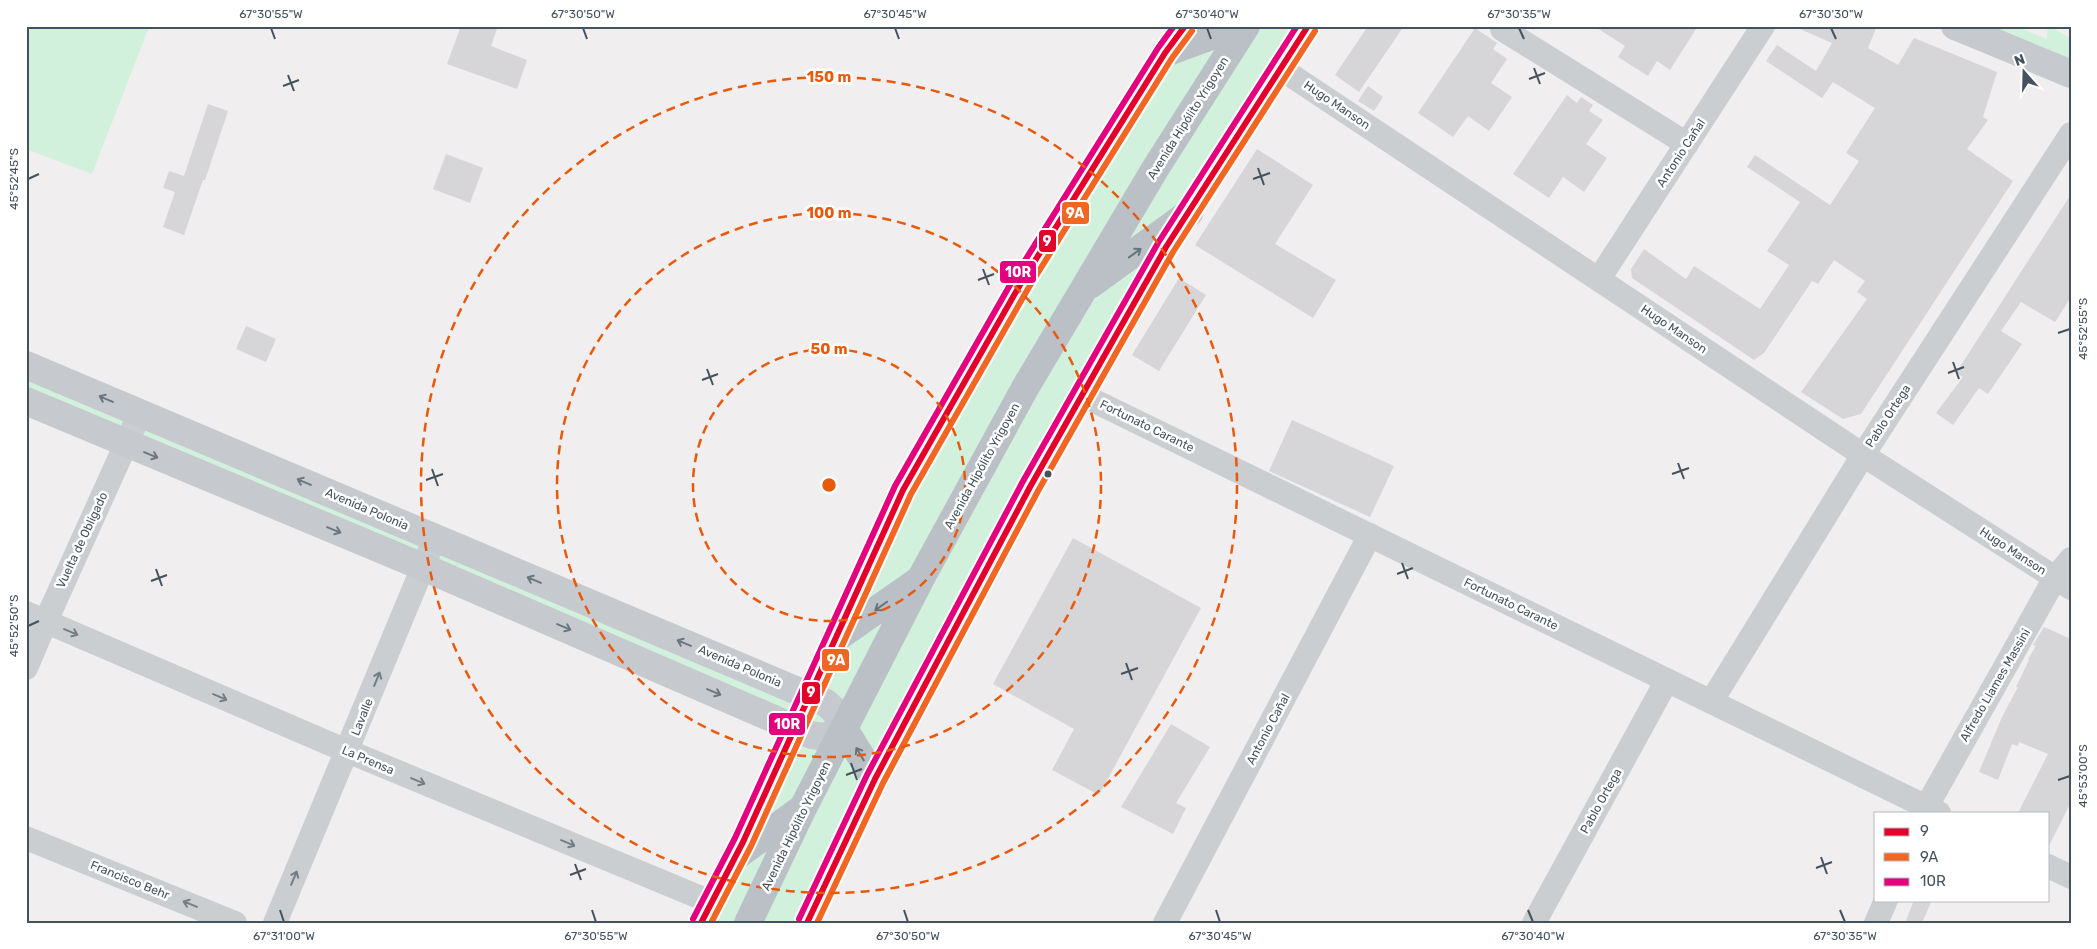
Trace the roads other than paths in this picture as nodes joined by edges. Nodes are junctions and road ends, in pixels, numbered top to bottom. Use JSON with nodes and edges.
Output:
{"nodes":[{"id":1,"x":1184,"y":26,"type":"edge"},
{"id":2,"x":1238,"y":26,"type":"edge"},
{"id":3,"x":1246,"y":26,"type":"edge"},
{"id":4,"x":1308,"y":26,"type":"edge"},
{"id":5,"x":1763,"y":26,"type":"edge"},
{"id":6,"x":1955,"y":26,"type":"edge"},
{"id":7,"x":1502,"y":29,"type":"dead end"},
{"id":8,"x":1165,"y":53,"type":"junction"},
{"id":9,"x":1280,"y":68,"type":"junction"},
{"id":10,"x":2071,"y":74,"type":"edge"},
{"id":11,"x":2071,"y":134,"type":"edge"},
{"id":12,"x":1687,"y":144,"type":"junction"},
{"id":13,"x":1189,"y":213,"type":"junction"},
{"id":14,"x":1599,"y":280,"type":"junction"},
{"id":15,"x":1081,"y":291,"type":"junction"},
{"id":16,"x":26,"y":365,"type":"edge"},
{"id":17,"x":1082,"y":395,"type":"junction"},
{"id":18,"x":26,"y":401,"type":"edge"},
{"id":19,"x":140,"y":413,"type":"junction"},
{"id":20,"x":126,"y":444,"type":"junction"},
{"id":21,"x":1863,"y":455,"type":"junction"},
{"id":22,"x":1370,"y":535,"type":"junction"},
{"id":23,"x":434,"y":538,"type":"junction"},
{"id":24,"x":2071,"y":559,"type":"edge"},
{"id":25,"x":423,"y":566,"type":"junction"},
{"id":26,"x":921,"y":578,"type":"junction"},
{"id":27,"x":2063,"y":583,"type":"edge"},
{"id":28,"x":36,"y":617,"type":"edge"},
{"id":29,"x":835,"y":639,"type":"junction"},
{"id":30,"x":26,"y":668,"type":"edge"},
{"id":31,"x":1667,"y":680,"type":"junction"},
{"id":32,"x":809,"y":696,"type":"junction"},
{"id":33,"x":1710,"y":702,"type":"junction"},
{"id":34,"x":796,"y":727,"type":"junction"},
{"id":35,"x":844,"y":729,"type":"junction"},
{"id":36,"x":348,"y":751,"type":"junction"},
{"id":37,"x":875,"y":779,"type":"junction"},
{"id":38,"x":803,"y":808,"type":"junction"},
{"id":39,"x":1929,"y":811,"type":"edge"},
{"id":40,"x":26,"y":838,"type":"edge"},
{"id":41,"x":735,"y":857,"type":"junction"},
{"id":42,"x":2050,"y":867,"type":"edge"},
{"id":43,"x":2071,"y":877,"type":"edge"},
{"id":44,"x":1885,"y":902,"type":"edge"},
{"id":45,"x":706,"y":913,"type":"edge"},
{"id":46,"x":235,"y":923,"type":"edge"},
{"id":47,"x":275,"y":923,"type":"edge"},
{"id":48,"x":748,"y":923,"type":"edge"},
{"id":49,"x":807,"y":923,"type":"edge"},
{"id":50,"x":1165,"y":923,"type":"edge"},
{"id":51,"x":1534,"y":923,"type":"edge"},
{"id":52,"x":1876,"y":923,"type":"edge"}],
"edges":[{"from":1,"to":8,"type":"street"},
{"from":2,"to":8,"type":"highway"},
{"from":3,"to":15,"type":"highway","name":"Avenida Hipólito Yrigoyen"},
{"from":4,"to":9,"type":"street"},
{"from":5,"to":12,"type":"street","name":"Antonio Cañal"},
{"from":6,"to":10,"type":"main road"},
{"from":7,"to":12,"type":"street"},
{"from":8,"to":29,"type":"street"},
{"from":9,"to":13,"type":"street"},
{"from":9,"to":14,"type":"street","name":"Hugo Manson"},
{"from":11,"to":21,"type":"street","name":"Pablo Ortega"},
{"from":12,"to":14,"type":"street","name":"Antonio Cañal"},
{"from":15,"to":13,"type":"highway","one_way":true},
{"from":13,"to":17,"type":"street"},
{"from":14,"to":21,"type":"street","name":"Hugo Manson"},
{"from":15,"to":26,"type":"highway","name":"Avenida Hipólito Yrigoyen"},
{"from":19,"to":16,"type":"main road","name":"Avenida Polonia","one_way":true},
{"from":17,"to":22,"type":"street","name":"Fortunato Carante"},
{"from":17,"to":37,"type":"street"},
{"from":18,"to":20,"type":"main road"},
{"from":19,"to":20,"type":"street","name":"Vuelta de Obligado"},
{"from":23,"to":19,"type":"main road","name":"Avenida Polonia","one_way":true},
{"from":20,"to":25,"type":"main road","one_way":true},
{"from":20,"to":28,"type":"street","name":"Vuelta de Obligado"},
{"from":21,"to":27,"type":"street","name":"Hugo Manson"},
{"from":21,"to":33,"type":"street","name":"Pablo Ortega"},
{"from":22,"to":31,"type":"street","name":"Fortunato Carante"},
{"from":22,"to":50,"type":"street","name":"Antonio Cañal"},
{"from":23,"to":25,"type":"street","name":"Lavalle"},
{"from":32,"to":23,"type":"main road","name":"Avenida Polonia","one_way":true},
{"from":24,"to":27,"type":"street","name":"Alfredo Llames Massini"},
{"from":25,"to":34,"type":"main road","one_way":true},
{"from":36,"to":25,"type":"street","name":"Lavalle","one_way":true},
{"from":26,"to":29,"type":"highway","one_way":true},
{"from":26,"to":35,"type":"highway","name":"Avenida Hipólito Yrigoyen"},
{"from":27,"to":39,"type":"street","name":"Alfredo Llames Massini"},
{"from":28,"to":30,"type":"street","name":"Vuelta de Obligado"},
{"from":28,"to":36,"type":"street","name":"La Prensa","one_way":true},
{"from":29,"to":32,"type":"street"},
{"from":31,"to":33,"type":"street","name":"Fortunato Carante"},
{"from":31,"to":51,"type":"street","name":"Pablo Ortega"},
{"from":32,"to":34,"type":"street"},
{"from":32,"to":35,"type":"main road","name":"Avenida Polonia"},
{"from":33,"to":39,"type":"street","name":"Fortunato Carante"},
{"from":34,"to":35,"type":"main road"},
{"from":34,"to":41,"type":"street"},
{"from":37,"to":35,"type":"highway","one_way":true},
{"from":35,"to":38,"type":"highway","name":"Avenida Hipólito Yrigoyen"},
{"from":36,"to":45,"type":"street","name":"La Prensa","one_way":true},
{"from":47,"to":36,"type":"street","name":"Lavalle","one_way":true},
{"from":37,"to":49,"type":"street"},
{"from":38,"to":41,"type":"highway"},
{"from":38,"to":48,"type":"highway","name":"Avenida Hipólito Yrigoyen"},
{"from":46,"to":40,"type":"street","name":"Francisco Behr","one_way":true},
{"from":41,"to":45,"type":"street"},
{"from":42,"to":43,"type":"street"},
{"from":44,"to":52,"type":"street"}]}
